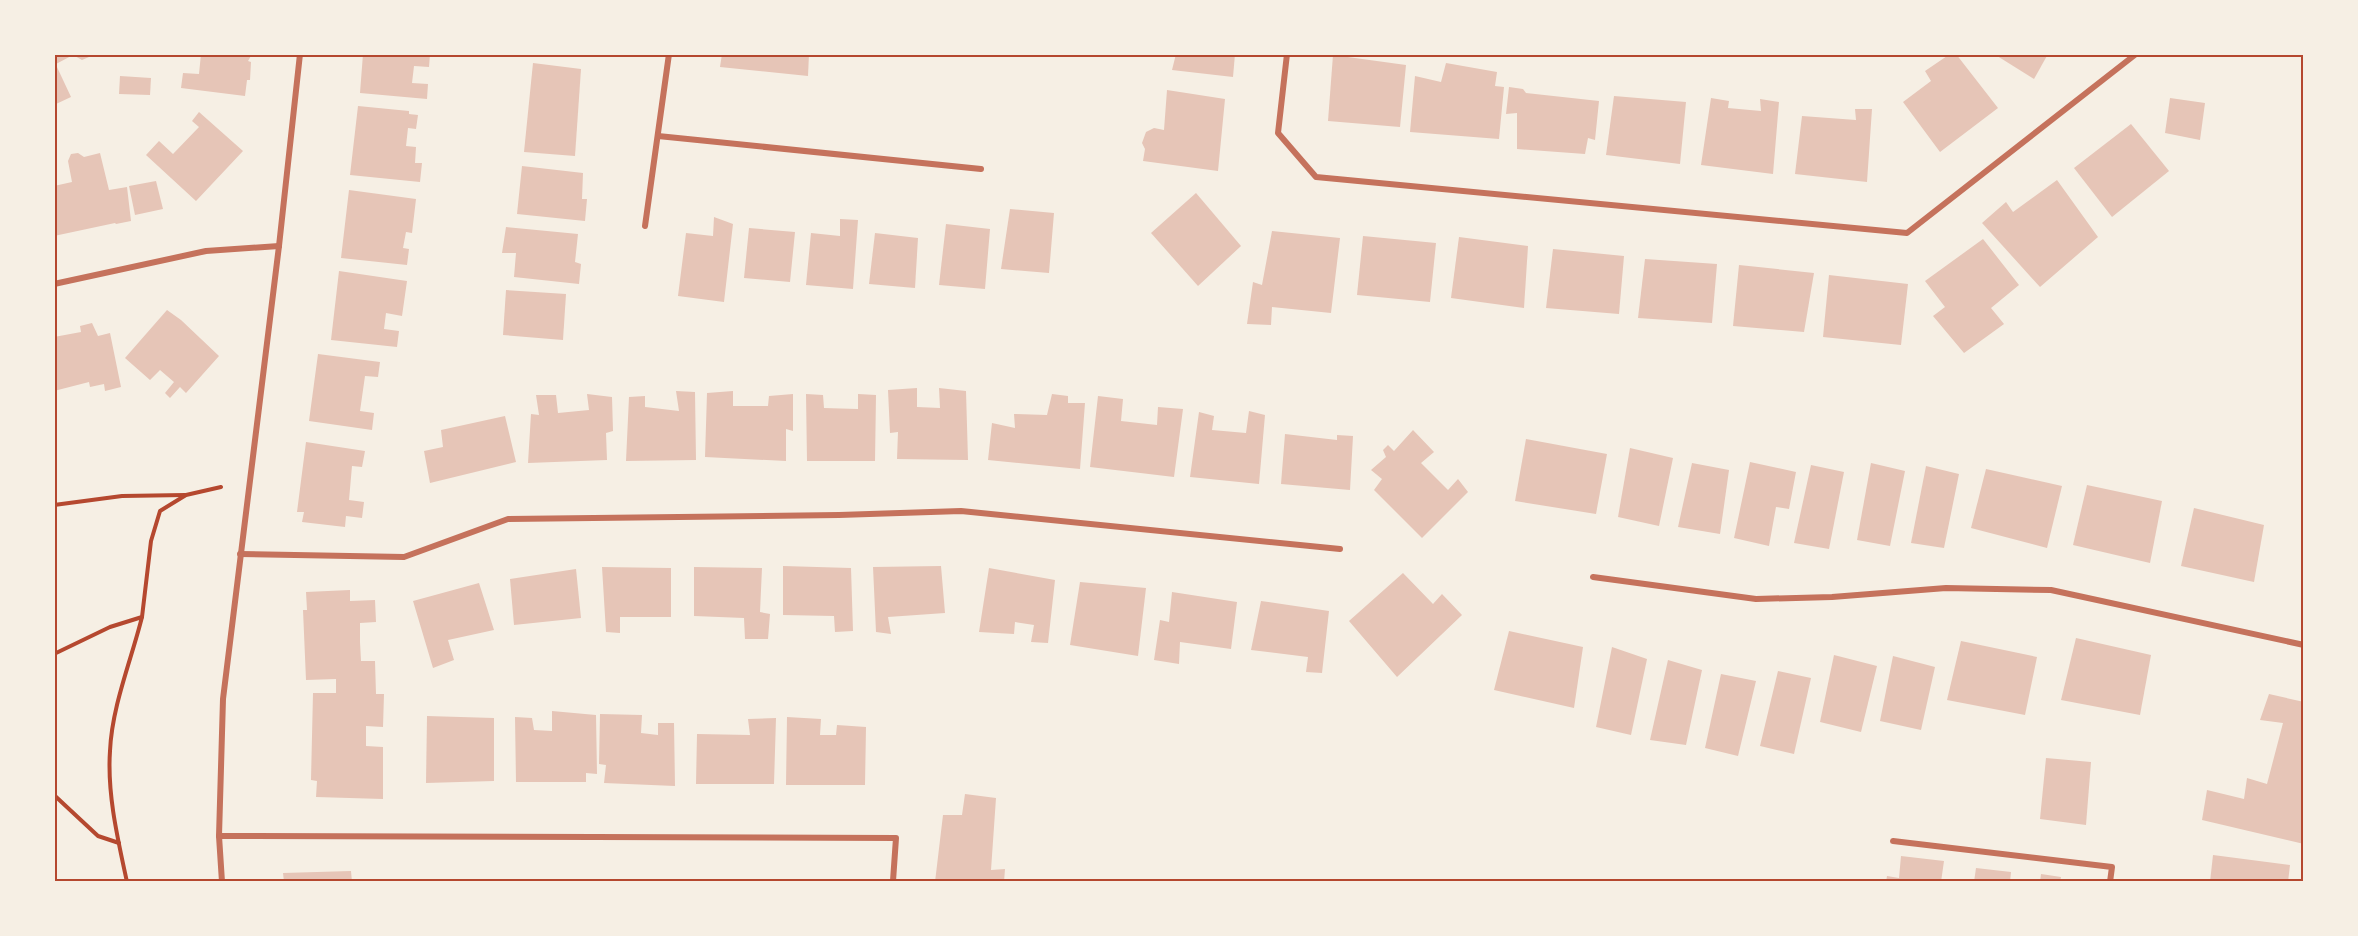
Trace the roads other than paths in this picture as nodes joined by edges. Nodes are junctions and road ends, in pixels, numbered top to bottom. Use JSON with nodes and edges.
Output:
{"nodes":[{"id":1,"x":300,"y":54,"type":"edge"},
{"id":2,"x":669,"y":54,"type":"edge"},
{"id":3,"x":1287,"y":54,"type":"edge"},
{"id":4,"x":2136,"y":54,"type":"edge"},
{"id":5,"x":658,"y":136,"type":"junction"},
{"id":6,"x":981,"y":169,"type":"dead end"},
{"id":7,"x":645,"y":226,"type":"dead end"},
{"id":8,"x":279,"y":246,"type":"junction"},
{"id":9,"x":54,"y":284,"type":"edge"},
{"id":10,"x":1340,"y":549,"type":"dead end"},
{"id":11,"x":240,"y":554,"type":"junction"},
{"id":12,"x":1593,"y":577,"type":"dead end"},
{"id":13,"x":2304,"y":645,"type":"edge"},
{"id":14,"x":219,"y":836,"type":"junction"},
{"id":15,"x":1893,"y":841,"type":"dead end"},
{"id":16,"x":893,"y":881,"type":"edge"},
{"id":17,"x":222,"y":882,"type":"edge"},
{"id":18,"x":2110,"y":882,"type":"edge"}],
"edges":[{"from":1,"to":8,"type":"street"},
{"from":2,"to":5,"type":"street"},
{"from":3,"to":4,"type":"street"},
{"from":5,"to":6,"type":"street"},
{"from":5,"to":7,"type":"street"},
{"from":8,"to":9,"type":"street"},
{"from":8,"to":11,"type":"street"},
{"from":10,"to":11,"type":"street"},
{"from":11,"to":14,"type":"street"},
{"from":12,"to":13,"type":"street"},
{"from":14,"to":16,"type":"street"},
{"from":14,"to":17,"type":"street"},
{"from":15,"to":18,"type":"street"}]}
